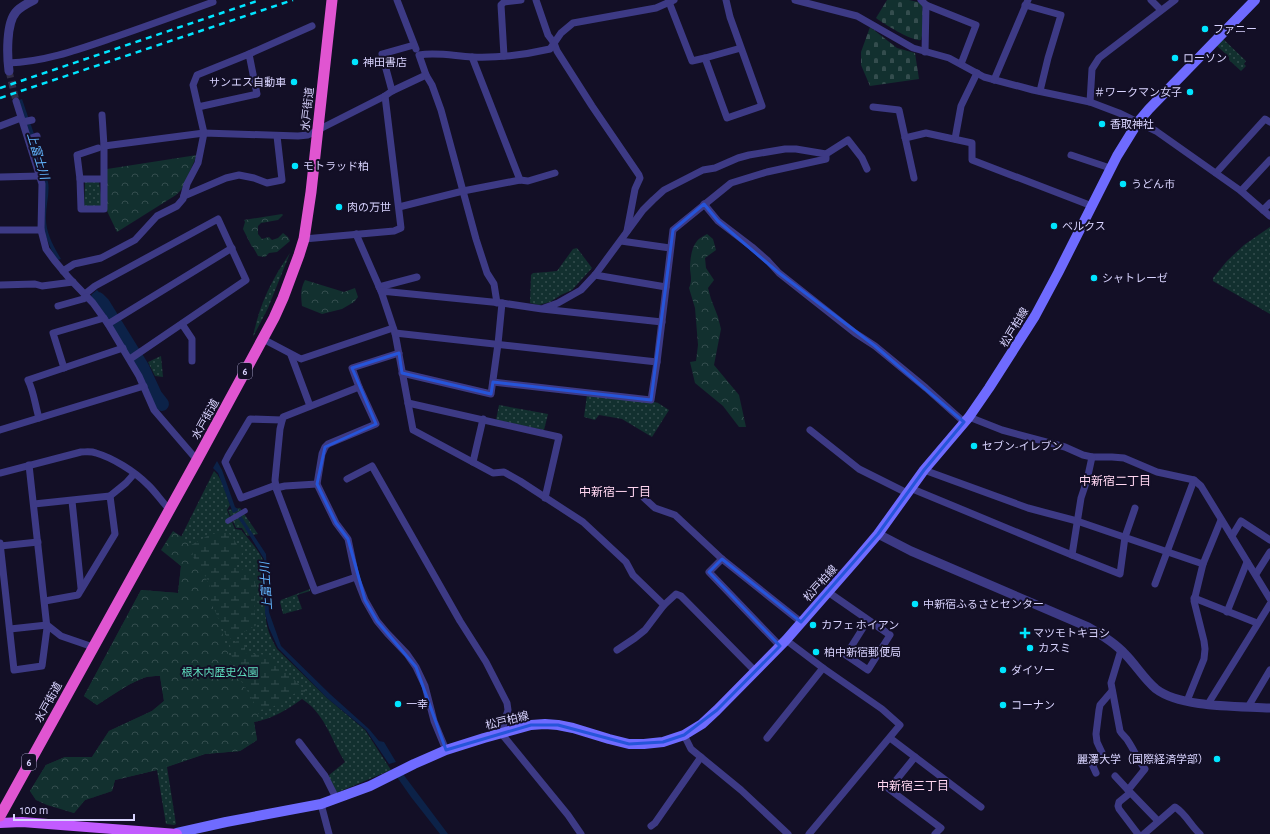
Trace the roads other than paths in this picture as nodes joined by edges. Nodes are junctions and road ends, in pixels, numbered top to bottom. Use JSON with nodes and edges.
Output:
{"nodes":[{"id":1,"x":34,"y":0,"type":"edge"},
{"id":2,"x":332,"y":0,"type":"edge"},
{"id":3,"x":397,"y":0,"type":"edge"},
{"id":4,"x":520,"y":0,"type":"edge"},
{"id":5,"x":536,"y":0,"type":"edge"},
{"id":6,"x":726,"y":0,"type":"edge"},
{"id":7,"x":794,"y":0,"type":"edge"},
{"id":8,"x":1151,"y":0,"type":"edge"},
{"id":9,"x":1175,"y":0,"type":"edge"},
{"id":10,"x":1255,"y":0,"type":"edge"},
{"id":11,"x":215,"y":1,"type":"edge"},
{"id":12,"x":672,"y":1,"type":"edge"},
{"id":13,"x":804,"y":1,"type":"edge"},
{"id":14,"x":924,"y":3,"type":"edge"},
{"id":15,"x":1026,"y":3,"type":"edge"},
{"id":16,"x":1161,"y":10,"type":"junction"},
{"id":17,"x":312,"y":26,"type":"dead end"},
{"id":18,"x":554,"y":43,"type":"junction"},
{"id":19,"x":414,"y":45,"type":"junction"},
{"id":20,"x":741,"y":48,"type":"junction"},
{"id":21,"x":925,"y":52,"type":"junction"},
{"id":22,"x":249,"y":54,"type":"junction"},
{"id":23,"x":419,"y":55,"type":"junction"},
{"id":24,"x":504,"y":56,"type":"junction"},
{"id":25,"x":472,"y":57,"type":"junction"},
{"id":26,"x":705,"y":58,"type":"junction"},
{"id":27,"x":961,"y":64,"type":"junction"},
{"id":28,"x":8,"y":67,"type":"joint"},
{"id":29,"x":977,"y":73,"type":"junction"},
{"id":30,"x":426,"y":75,"type":"junction"},
{"id":31,"x":994,"y":80,"type":"junction"},
{"id":32,"x":1040,"y":91,"type":"junction"},
{"id":33,"x":388,"y":93,"type":"junction"},
{"id":34,"x":16,"y":102,"type":"tunnel mouth"},
{"id":35,"x":1090,"y":102,"type":"junction"},
{"id":36,"x":198,"y":107,"type":"junction"},
{"id":37,"x":873,"y":107,"type":"dead end"},
{"id":38,"x":102,"y":115,"type":"dead end"},
{"id":39,"x":32,"y":120,"type":"dead end"},
{"id":40,"x":23,"y":121,"type":"junction"},
{"id":41,"x":1138,"y":122,"type":"junction"},
{"id":42,"x":1270,"y":122,"type":"edge"},
{"id":43,"x":0,"y":126,"type":"edge"},
{"id":44,"x":318,"y":130,"type":"junction"},
{"id":45,"x":204,"y":133,"type":"junction"},
{"id":46,"x":37,"y":136,"type":"dead end"},
{"id":47,"x":277,"y":136,"type":"junction"},
{"id":48,"x":905,"y":138,"type":"junction"},
{"id":49,"x":29,"y":139,"type":"junction"},
{"id":50,"x":954,"y":139,"type":"junction"},
{"id":51,"x":101,"y":147,"type":"junction"},
{"id":52,"x":826,"y":154,"type":"junction"},
{"id":53,"x":1071,"y":155,"type":"dead end"},
{"id":54,"x":1270,"y":160,"type":"edge"},
{"id":55,"x":1110,"y":168,"type":"junction"},
{"id":56,"x":867,"y":169,"type":"dead end"},
{"id":57,"x":555,"y":173,"type":"dead end"},
{"id":58,"x":1216,"y":173,"type":"junction"},
{"id":59,"x":40,"y":176,"type":"junction"},
{"id":60,"x":0,"y":177,"type":"edge"},
{"id":61,"x":914,"y":178,"type":"dead end"},
{"id":62,"x":80,"y":179,"type":"junction"},
{"id":63,"x":104,"y":179,"type":"junction"},
{"id":64,"x":520,"y":180,"type":"junction"},
{"id":65,"x":463,"y":191,"type":"junction"},
{"id":66,"x":1241,"y":191,"type":"junction"},
{"id":67,"x":184,"y":196,"type":"junction"},
{"id":68,"x":1270,"y":203,"type":"edge"},
{"id":69,"x":704,"y":204,"type":"junction"},
{"id":70,"x":1092,"y":206,"type":"junction"},
{"id":71,"x":399,"y":207,"type":"junction"},
{"id":72,"x":1263,"y":210,"type":"junction"},
{"id":73,"x":1270,"y":216,"type":"edge"},
{"id":74,"x":0,"y":230,"type":"edge"},
{"id":75,"x":41,"y":230,"type":"junction"},
{"id":76,"x":356,"y":234,"type":"junction"},
{"id":77,"x":626,"y":234,"type":"junction"},
{"id":78,"x":304,"y":239,"type":"junction"},
{"id":79,"x":621,"y":241,"type":"junction"},
{"id":80,"x":232,"y":248,"type":"junction"},
{"id":81,"x":670,"y":248,"type":"junction"},
{"id":82,"x":63,"y":272,"type":"junction"},
{"id":83,"x":595,"y":275,"type":"junction"},
{"id":84,"x":417,"y":277,"type":"dead end"},
{"id":85,"x":73,"y":282,"type":"junction"},
{"id":86,"x":0,"y":284,"type":"edge"},
{"id":87,"x":666,"y":287,"type":"junction"},
{"id":88,"x":380,"y":289,"type":"junction"},
{"id":89,"x":86,"y":296,"type":"junction"},
{"id":90,"x":499,"y":303,"type":"junction"},
{"id":91,"x":58,"y":306,"type":"dead end"},
{"id":92,"x":542,"y":309,"type":"junction"},
{"id":93,"x":106,"y":321,"type":"junction"},
{"id":94,"x":662,"y":322,"type":"junction"},
{"id":95,"x":182,"y":324,"type":"junction"},
{"id":96,"x":394,"y":330,"type":"junction"},
{"id":97,"x":263,"y":339,"type":"junction"},
{"id":98,"x":498,"y":344,"type":"junction"},
{"id":99,"x":123,"y":348,"type":"junction"},
{"id":100,"x":399,"y":353,"type":"junction"},
{"id":101,"x":292,"y":355,"type":"junction"},
{"id":102,"x":130,"y":360,"type":"junction"},
{"id":103,"x":192,"y":361,"type":"dead end"},
{"id":104,"x":657,"y":362,"type":"junction"},
{"id":105,"x":64,"y":368,"type":"junction"},
{"id":106,"x":402,"y":373,"type":"junction"},
{"id":107,"x":493,"y":382,"type":"junction"},
{"id":108,"x":144,"y":386,"type":"junction"},
{"id":109,"x":359,"y":387,"type":"junction"},
{"id":110,"x":408,"y":403,"type":"junction"},
{"id":111,"x":310,"y":406,"type":"junction"},
{"id":112,"x":39,"y":418,"type":"junction"},
{"id":113,"x":483,"y":419,"type":"junction"},
{"id":114,"x":967,"y":419,"type":"junction"},
{"id":115,"x":282,"y":420,"type":"junction"},
{"id":116,"x":0,"y":430,"type":"edge"},
{"id":117,"x":810,"y":430,"type":"dead end"},
{"id":118,"x":1092,"y":457,"type":"junction"},
{"id":119,"x":197,"y":460,"type":"junction"},
{"id":120,"x":473,"y":462,"type":"junction"},
{"id":121,"x":29,"y":465,"type":"junction"},
{"id":122,"x":924,"y":470,"type":"junction"},
{"id":123,"x":0,"y":473,"type":"edge"},
{"id":124,"x":134,"y":474,"type":"junction"},
{"id":125,"x":347,"y":479,"type":"dead end"},
{"id":126,"x":1194,"y":480,"type":"junction"},
{"id":127,"x":317,"y":484,"type":"junction"},
{"id":128,"x":276,"y":486,"type":"junction"},
{"id":129,"x":908,"y":490,"type":"junction"},
{"id":130,"x":110,"y":496,"type":"junction"},
{"id":131,"x":545,"y":498,"type":"junction"},
{"id":132,"x":644,"y":498,"type":"dead end"},
{"id":133,"x":72,"y":500,"type":"junction"},
{"id":134,"x":34,"y":504,"type":"junction"},
{"id":135,"x":1135,"y":508,"type":"dead end"},
{"id":136,"x":169,"y":509,"type":"junction"},
{"id":137,"x":246,"y":512,"type":"dead end"},
{"id":138,"x":1221,"y":520,"type":"junction"},
{"id":139,"x":228,"y":521,"type":"dead end"},
{"id":140,"x":1076,"y":521,"type":"junction"},
{"id":141,"x":878,"y":534,"type":"junction"},
{"id":142,"x":1232,"y":536,"type":"junction"},
{"id":143,"x":1126,"y":537,"type":"junction"},
{"id":144,"x":1270,"y":540,"type":"edge"},
{"id":145,"x":38,"y":542,"type":"junction"},
{"id":146,"x":0,"y":545,"type":"edge"},
{"id":147,"x":1166,"y":551,"type":"junction"},
{"id":148,"x":1270,"y":552,"type":"edge"},
{"id":149,"x":1072,"y":555,"type":"junction"},
{"id":150,"x":722,"y":559,"type":"junction"},
{"id":151,"x":1247,"y":562,"type":"junction"},
{"id":152,"x":1204,"y":564,"type":"junction"},
{"id":153,"x":1256,"y":574,"type":"junction"},
{"id":154,"x":356,"y":577,"type":"junction"},
{"id":155,"x":1155,"y":584,"type":"dead end"},
{"id":156,"x":82,"y":588,"type":"junction"},
{"id":157,"x":828,"y":592,"type":"junction"},
{"id":158,"x":1194,"y":598,"type":"junction"},
{"id":159,"x":1270,"y":599,"type":"edge"},
{"id":160,"x":45,"y":601,"type":"junction"},
{"id":161,"x":1270,"y":604,"type":"edge"},
{"id":162,"x":664,"y":605,"type":"junction"},
{"id":163,"x":1227,"y":612,"type":"junction"},
{"id":164,"x":868,"y":620,"type":"junction"},
{"id":165,"x":801,"y":622,"type":"junction"},
{"id":166,"x":1257,"y":623,"type":"junction"},
{"id":167,"x":47,"y":625,"type":"junction"},
{"id":168,"x":10,"y":629,"type":"junction"},
{"id":169,"x":783,"y":643,"type":"junction"},
{"id":170,"x":93,"y":647,"type":"junction"},
{"id":171,"x":617,"y":650,"type":"dead end"},
{"id":172,"x":1121,"y":650,"type":"junction"},
{"id":173,"x":822,"y":668,"type":"junction"},
{"id":174,"x":1270,"y":670,"type":"edge"},
{"id":175,"x":755,"y":671,"type":"junction"},
{"id":176,"x":1112,"y":691,"type":"junction"},
{"id":177,"x":1187,"y":701,"type":"junction"},
{"id":178,"x":1208,"y":704,"type":"junction"},
{"id":179,"x":1248,"y":707,"type":"junction"},
{"id":180,"x":1270,"y":708,"type":"edge"},
{"id":181,"x":502,"y":733,"type":"junction"},
{"id":182,"x":684,"y":735,"type":"junction"},
{"id":183,"x":767,"y":738,"type":"dead end"},
{"id":184,"x":890,"y":738,"type":"junction"},
{"id":185,"x":299,"y":742,"type":"dead end"},
{"id":186,"x":446,"y":750,"type":"junction"},
{"id":187,"x":701,"y":757,"type":"junction"},
{"id":188,"x":916,"y":757,"type":"junction"},
{"id":189,"x":1096,"y":773,"type":"dead end"},
{"id":190,"x":1115,"y":776,"type":"dead end"},
{"id":191,"x":1129,"y":792,"type":"junction"},
{"id":192,"x":336,"y":798,"type":"junction"},
{"id":193,"x":321,"y":804,"type":"junction"},
{"id":194,"x":981,"y":807,"type":"dead end"},
{"id":195,"x":0,"y":816,"type":"edge"},
{"id":196,"x":1158,"y":821,"type":"junction"},
{"id":197,"x":0,"y":823,"type":"edge"},
{"id":198,"x":651,"y":826,"type":"dead end"},
{"id":199,"x":177,"y":834,"type":"edge"},
{"id":200,"x":330,"y":834,"type":"edge"},
{"id":201,"x":581,"y":834,"type":"edge"},
{"id":202,"x":788,"y":834,"type":"edge"},
{"id":203,"x":809,"y":834,"type":"edge"},
{"id":204,"x":935,"y":834,"type":"edge"},
{"id":205,"x":1138,"y":834,"type":"edge"},
{"id":206,"x":1144,"y":834,"type":"edge"},
{"id":207,"x":1200,"y":834,"type":"edge"}],
"edges":[{"from":1,"to":28,"type":"street"},
{"from":2,"to":44,"type":"highway","name":"水戸街道","number":"6"},
{"from":3,"to":19,"type":"street"},
{"from":4,"to":24,"type":"street"},
{"from":5,"to":18,"type":"street"},
{"from":6,"to":20,"type":"street"},
{"from":7,"to":13,"type":"street"},
{"from":8,"to":16,"type":"street"},
{"from":9,"to":16,"type":"street"},
{"from":10,"to":41,"type":"main road","name":"松戸柏線"},
{"from":11,"to":28,"type":"street"},
{"from":12,"to":18,"type":"street"},
{"from":12,"to":26,"type":"street"},
{"from":13,"to":21,"type":"street"},
{"from":14,"to":21,"type":"street"},
{"from":14,"to":27,"type":"street"},
{"from":15,"to":31,"type":"street"},
{"from":15,"to":32,"type":"street"},
{"from":16,"to":35,"type":"street"},
{"from":17,"to":22,"type":"street"},
{"from":18,"to":24,"type":"street"},
{"from":18,"to":77,"type":"street"},
{"from":19,"to":23,"type":"street"},
{"from":19,"to":33,"type":"street"},
{"from":20,"to":26,"type":"street"},
{"from":20,"to":26,"type":"street"},
{"from":21,"to":27,"type":"street"},
{"from":22,"to":36,"type":"street"},
{"from":22,"to":36,"type":"street"},
{"from":23,"to":25,"type":"street"},
{"from":23,"to":30,"type":"street"},
{"from":24,"to":25,"type":"street"},
{"from":25,"to":64,"type":"street"},
{"from":27,"to":29,"type":"street"},
{"from":29,"to":31,"type":"street"},
{"from":29,"to":50,"type":"street"},
{"from":30,"to":33,"type":"street"},
{"from":30,"to":65,"type":"street"},
{"from":31,"to":32,"type":"street"},
{"from":32,"to":35,"type":"street"},
{"from":33,"to":44,"type":"street"},
{"from":33,"to":71,"type":"street"},
{"from":34,"to":40,"type":"street"},
{"from":35,"to":41,"type":"street"},
{"from":36,"to":45,"type":"street"},
{"from":37,"to":48,"type":"street"},
{"from":38,"to":51,"type":"street"},
{"from":39,"to":40,"type":"street"},
{"from":40,"to":43,"type":"street"},
{"from":40,"to":49,"type":"street"},
{"from":41,"to":55,"type":"main road","name":"松戸柏線"},
{"from":41,"to":58,"type":"street"},
{"from":42,"to":58,"type":"street"},
{"from":44,"to":47,"type":"street"},
{"from":44,"to":78,"type":"highway","name":"水戸街道","number":"6"},
{"from":45,"to":47,"type":"street"},
{"from":45,"to":51,"type":"street"},
{"from":45,"to":67,"type":"street"},
{"from":46,"to":49,"type":"street"},
{"from":47,"to":67,"type":"street"},
{"from":48,"to":50,"type":"street"},
{"from":48,"to":61,"type":"street"},
{"from":49,"to":59,"type":"street"},
{"from":50,"to":70,"type":"street"},
{"from":51,"to":62,"type":"street"},
{"from":51,"to":63,"type":"street"},
{"from":52,"to":56,"type":"street"},
{"from":52,"to":69,"type":"street"},
{"from":52,"to":77,"type":"street"},
{"from":53,"to":55,"type":"street"},
{"from":54,"to":66,"type":"street"},
{"from":55,"to":70,"type":"main road","name":"松戸柏線"},
{"from":57,"to":64,"type":"street"},
{"from":58,"to":66,"type":"street"},
{"from":59,"to":60,"type":"street"},
{"from":59,"to":75,"type":"street"},
{"from":62,"to":63,"type":"street"},
{"from":62,"to":63,"type":"street"},
{"from":64,"to":65,"type":"street"},
{"from":65,"to":71,"type":"street"},
{"from":65,"to":90,"type":"street"},
{"from":66,"to":72,"type":"street"},
{"from":67,"to":82,"type":"street"},
{"from":68,"to":72,"type":"street"},
{"from":69,"to":81,"type":"street"},
{"from":69,"to":114,"type":"street"},
{"from":70,"to":114,"type":"main road","name":"松戸柏線"},
{"from":71,"to":76,"type":"street"},
{"from":72,"to":73,"type":"street"},
{"from":74,"to":75,"type":"street"},
{"from":75,"to":82,"type":"street"},
{"from":76,"to":78,"type":"street"},
{"from":76,"to":88,"type":"street"},
{"from":77,"to":79,"type":"street"},
{"from":78,"to":97,"type":"highway","name":"水戸街道","number":"6"},
{"from":79,"to":81,"type":"street"},
{"from":79,"to":83,"type":"street"},
{"from":80,"to":89,"type":"street"},
{"from":80,"to":93,"type":"street"},
{"from":80,"to":95,"type":"street"},
{"from":81,"to":87,"type":"street"},
{"from":82,"to":85,"type":"street"},
{"from":83,"to":87,"type":"street"},
{"from":83,"to":92,"type":"street"},
{"from":84,"to":88,"type":"street"},
{"from":85,"to":86,"type":"street"},
{"from":85,"to":89,"type":"street"},
{"from":87,"to":94,"type":"street"},
{"from":88,"to":90,"type":"street"},
{"from":88,"to":96,"type":"street"},
{"from":89,"to":91,"type":"street"},
{"from":89,"to":93,"type":"street"},
{"from":90,"to":92,"type":"street"},
{"from":90,"to":98,"type":"street"},
{"from":92,"to":94,"type":"street"},
{"from":93,"to":99,"type":"street"},
{"from":93,"to":105,"type":"street"},
{"from":94,"to":104,"type":"street"},
{"from":95,"to":102,"type":"street"},
{"from":95,"to":103,"type":"street"},
{"from":96,"to":98,"type":"street"},
{"from":96,"to":100,"type":"street"},
{"from":96,"to":101,"type":"street"},
{"from":97,"to":101,"type":"street"},
{"from":97,"to":119,"type":"highway","name":"水戸街道","number":"6"},
{"from":98,"to":104,"type":"street"},
{"from":98,"to":107,"type":"street"},
{"from":99,"to":102,"type":"street"},
{"from":99,"to":105,"type":"street"},
{"from":100,"to":106,"type":"street"},
{"from":100,"to":109,"type":"street"},
{"from":101,"to":111,"type":"street"},
{"from":102,"to":108,"type":"street"},
{"from":104,"to":107,"type":"street"},
{"from":105,"to":112,"type":"street"},
{"from":106,"to":107,"type":"street"},
{"from":106,"to":110,"type":"street"},
{"from":108,"to":112,"type":"street"},
{"from":108,"to":119,"type":"street"},
{"from":109,"to":111,"type":"street"},
{"from":109,"to":127,"type":"street"},
{"from":110,"to":113,"type":"street"},
{"from":110,"to":120,"type":"street"},
{"from":111,"to":115,"type":"street"},
{"from":112,"to":116,"type":"street"},
{"from":113,"to":120,"type":"street"},
{"from":113,"to":131,"type":"street"},
{"from":114,"to":118,"type":"street"},
{"from":114,"to":122,"type":"main road","name":"松戸柏線"},
{"from":115,"to":128,"type":"street"},
{"from":115,"to":128,"type":"street"},
{"from":117,"to":129,"type":"street"},
{"from":118,"to":126,"type":"street"},
{"from":118,"to":140,"type":"street"},
{"from":119,"to":136,"type":"highway","name":"水戸街道","number":"6"},
{"from":120,"to":131,"type":"street"},
{"from":121,"to":123,"type":"street"},
{"from":121,"to":124,"type":"street"},
{"from":121,"to":134,"type":"street"},
{"from":122,"to":129,"type":"main road","name":"松戸柏線"},
{"from":122,"to":140,"type":"street"},
{"from":124,"to":130,"type":"street"},
{"from":124,"to":136,"type":"street"},
{"from":125,"to":181,"type":"street"},
{"from":126,"to":138,"type":"street"},
{"from":126,"to":147,"type":"street"},
{"from":127,"to":128,"type":"street"},
{"from":127,"to":154,"type":"street"},
{"from":128,"to":154,"type":"street"},
{"from":129,"to":141,"type":"main road","name":"松戸柏線"},
{"from":129,"to":149,"type":"street"},
{"from":130,"to":133,"type":"street"},
{"from":130,"to":156,"type":"street"},
{"from":131,"to":162,"type":"street"},
{"from":132,"to":150,"type":"street"},
{"from":133,"to":134,"type":"street"},
{"from":133,"to":156,"type":"street"},
{"from":134,"to":145,"type":"street"},
{"from":135,"to":143,"type":"street"},
{"from":136,"to":170,"type":"highway","name":"水戸街道","number":"6"},
{"from":137,"to":139,"type":"street"},
{"from":138,"to":142,"type":"street"},
{"from":138,"to":152,"type":"street"},
{"from":140,"to":143,"type":"street"},
{"from":140,"to":149,"type":"street"},
{"from":141,"to":157,"type":"main road","name":"松戸柏線"},
{"from":141,"to":172,"type":"street"},
{"from":142,"to":144,"type":"street"},
{"from":142,"to":151,"type":"street"},
{"from":143,"to":147,"type":"street"},
{"from":143,"to":149,"type":"street"},
{"from":145,"to":146,"type":"street"},
{"from":145,"to":160,"type":"street"},
{"from":146,"to":168,"type":"street"},
{"from":147,"to":152,"type":"street"},
{"from":147,"to":155,"type":"street"},
{"from":148,"to":153,"type":"street"},
{"from":150,"to":165,"type":"street"},
{"from":150,"to":169,"type":"street"},
{"from":151,"to":153,"type":"street"},
{"from":151,"to":163,"type":"street"},
{"from":152,"to":158,"type":"street"},
{"from":153,"to":159,"type":"street"},
{"from":154,"to":186,"type":"street"},
{"from":156,"to":160,"type":"street"},
{"from":157,"to":164,"type":"street"},
{"from":157,"to":165,"type":"main road","name":"松戸柏線"},
{"from":158,"to":163,"type":"street"},
{"from":158,"to":177,"type":"street"},
{"from":160,"to":167,"type":"street"},
{"from":161,"to":166,"type":"street"},
{"from":162,"to":171,"type":"street"},
{"from":162,"to":175,"type":"street"},
{"from":163,"to":166,"type":"street"},
{"from":164,"to":164,"type":"street"},
{"from":165,"to":169,"type":"main road","name":"松戸柏線"},
{"from":166,"to":178,"type":"street"},
{"from":167,"to":168,"type":"street"},
{"from":167,"to":168,"type":"street"},
{"from":167,"to":170,"type":"street"},
{"from":169,"to":173,"type":"street"},
{"from":169,"to":175,"type":"main road","name":"松戸柏線"},
{"from":170,"to":195,"type":"highway","name":"水戸街道","number":"6"},
{"from":172,"to":176,"type":"street"},
{"from":172,"to":177,"type":"street"},
{"from":173,"to":183,"type":"street"},
{"from":173,"to":184,"type":"street"},
{"from":174,"to":179,"type":"street"},
{"from":175,"to":182,"type":"main road","name":"松戸柏線"},
{"from":176,"to":189,"type":"street"},
{"from":176,"to":191,"type":"street"},
{"from":177,"to":178,"type":"street"},
{"from":178,"to":179,"type":"street"},
{"from":179,"to":180,"type":"street"},
{"from":181,"to":182,"type":"main road","name":"松戸柏線"},
{"from":181,"to":186,"type":"main road","name":"松戸柏線"},
{"from":181,"to":201,"type":"street"},
{"from":182,"to":187,"type":"street"},
{"from":184,"to":188,"type":"street"},
{"from":184,"to":203,"type":"street"},
{"from":185,"to":192,"type":"street"},
{"from":186,"to":192,"type":"main road","name":"松戸柏線"},
{"from":187,"to":198,"type":"street"},
{"from":187,"to":202,"type":"street"},
{"from":188,"to":194,"type":"street"},
{"from":188,"to":204,"type":"street"},
{"from":190,"to":191,"type":"street"},
{"from":191,"to":196,"type":"street"},
{"from":191,"to":205,"type":"street"},
{"from":192,"to":193,"type":"main road","name":"松戸柏線"},
{"from":193,"to":199,"type":"main road","name":"松戸柏線"},
{"from":193,"to":200,"type":"street"},
{"from":196,"to":206,"type":"street"},
{"from":196,"to":207,"type":"street"},
{"from":197,"to":199,"type":"main road"}]}
